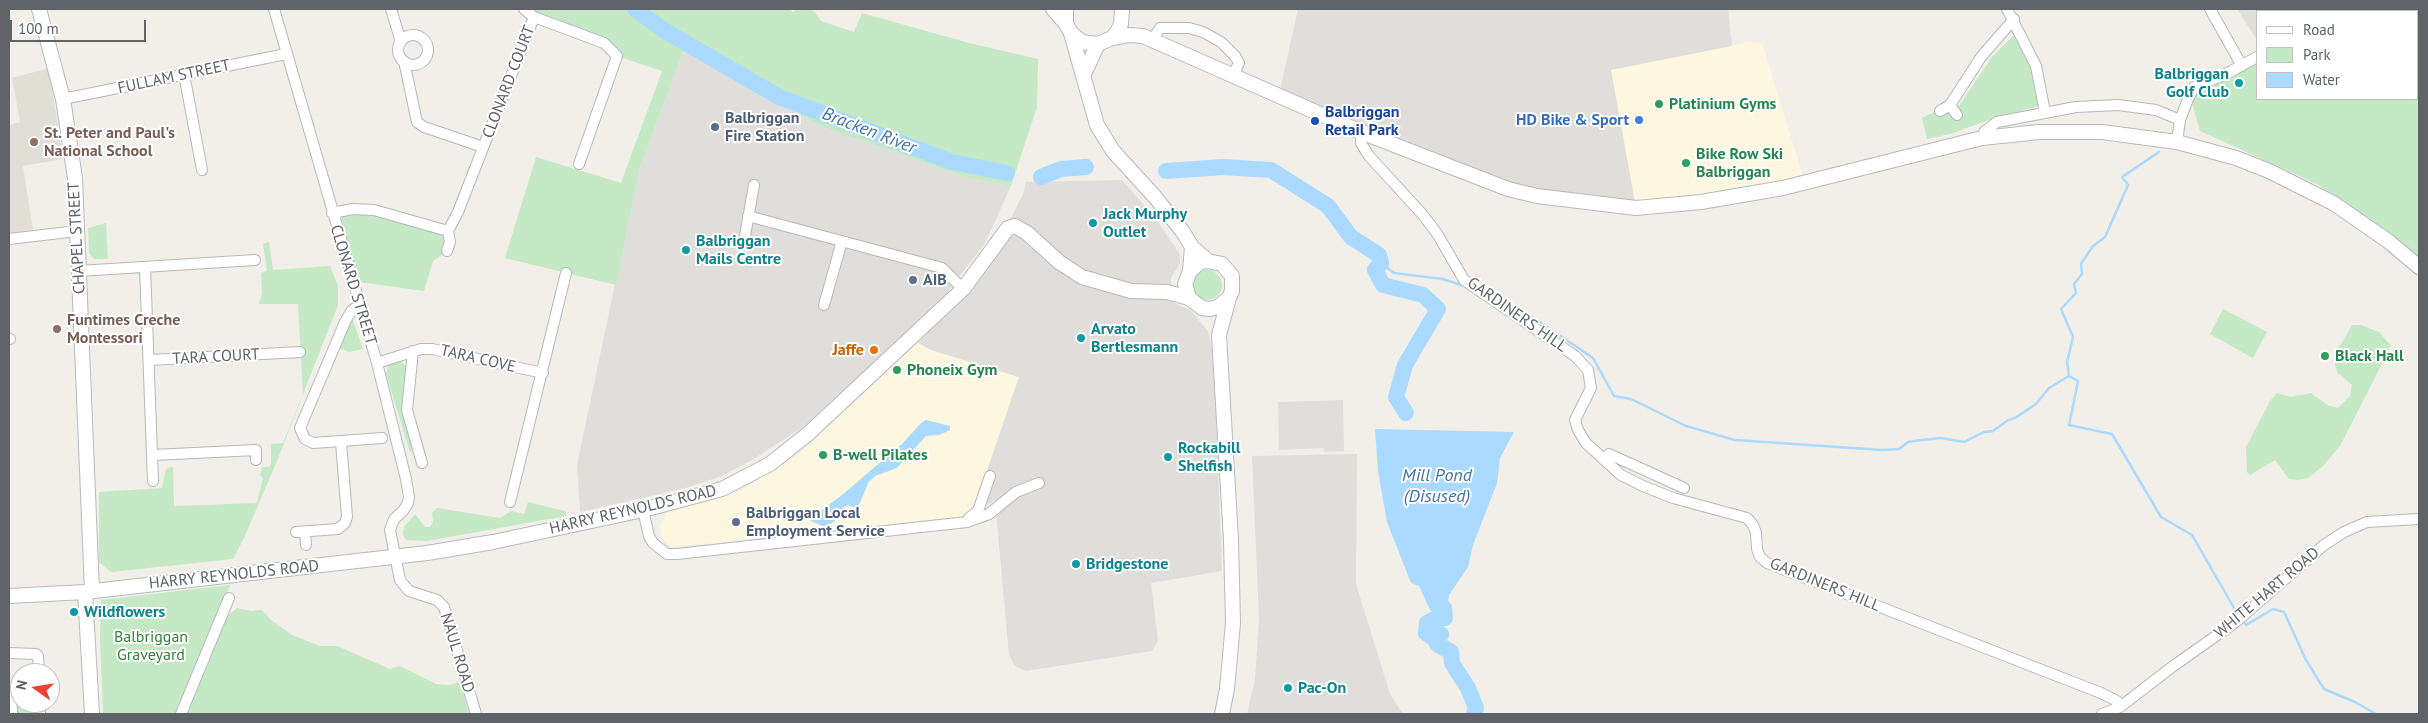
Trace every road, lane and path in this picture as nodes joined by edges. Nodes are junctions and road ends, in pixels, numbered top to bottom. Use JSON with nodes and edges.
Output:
{"nodes":[{"id":1,"x":39,"y":9,"type":"edge"},
{"id":2,"x":274,"y":9,"type":"edge"},
{"id":3,"x":392,"y":9,"type":"edge"},
{"id":4,"x":524,"y":9,"type":"edge"},
{"id":5,"x":1053,"y":9,"type":"edge"},
{"id":6,"x":1066,"y":9,"type":"edge"},
{"id":7,"x":1122,"y":9,"type":"edge"},
{"id":8,"x":2210,"y":9,"type":"edge"},
{"id":9,"x":2013,"y":13,"type":"edge"},
{"id":10,"x":534,"y":18,"type":"junction"},
{"id":11,"x":1068,"y":28,"type":"junction"},
{"id":12,"x":1112,"y":38,"type":"junction"},
{"id":13,"x":1147,"y":38,"type":"junction"},
{"id":14,"x":401,"y":42,"type":"junction"},
{"id":15,"x":1098,"y":44,"type":"junction"},
{"id":16,"x":286,"y":54,"type":"junction"},
{"id":17,"x":2256,"y":58,"type":"edge"},
{"id":18,"x":404,"y":61,"type":"junction"},
{"id":19,"x":2242,"y":66,"type":"junction"},
{"id":20,"x":184,"y":74,"type":"junction"},
{"id":21,"x":1234,"y":75,"type":"junction"},
{"id":22,"x":1083,"y":76,"type":"junction"},
{"id":23,"x":63,"y":100,"type":"junction"},
{"id":24,"x":1950,"y":105,"type":"junction"},
{"id":25,"x":1940,"y":111,"type":"dead end"},
{"id":26,"x":2045,"y":112,"type":"junction"},
{"id":27,"x":1957,"y":115,"type":"dead end"},
{"id":28,"x":2180,"y":120,"type":"junction"},
{"id":29,"x":1361,"y":132,"type":"junction"},
{"id":30,"x":1982,"y":138,"type":"junction"},
{"id":31,"x":2177,"y":142,"type":"junction"},
{"id":32,"x":483,"y":147,"type":"junction"},
{"id":33,"x":579,"y":164,"type":"dead end"},
{"id":34,"x":202,"y":170,"type":"dead end"},
{"id":35,"x":754,"y":185,"type":"dead end"},
{"id":36,"x":332,"y":213,"type":"junction"},
{"id":37,"x":748,"y":216,"type":"junction"},
{"id":38,"x":77,"y":231,"type":"junction"},
{"id":39,"x":448,"y":231,"type":"junction"},
{"id":40,"x":745,"y":236,"type":"dead end"},
{"id":41,"x":9,"y":239,"type":"edge"},
{"id":42,"x":842,"y":241,"type":"junction"},
{"id":43,"x":1192,"y":248,"type":"junction"},
{"id":44,"x":447,"y":251,"type":"dead end"},
{"id":45,"x":255,"y":260,"type":"dead end"},
{"id":46,"x":1208,"y":261,"type":"junction"},
{"id":47,"x":2419,"y":267,"type":"edge"},
{"id":48,"x":145,"y":268,"type":"junction"},
{"id":49,"x":79,"y":271,"type":"junction"},
{"id":50,"x":566,"y":273,"type":"dead end"},
{"id":51,"x":1188,"y":274,"type":"junction"},
{"id":52,"x":963,"y":289,"type":"junction"},
{"id":53,"x":1167,"y":292,"type":"junction"},
{"id":54,"x":1189,"y":298,"type":"junction"},
{"id":55,"x":1229,"y":298,"type":"junction"},
{"id":56,"x":824,"y":305,"type":"dead end"},
{"id":57,"x":360,"y":306,"type":"junction"},
{"id":58,"x":1202,"y":308,"type":"junction"},
{"id":59,"x":1219,"y":335,"type":"junction"},
{"id":60,"x":413,"y":351,"type":"junction"},
{"id":61,"x":300,"y":352,"type":"dead end"},
{"id":62,"x":150,"y":360,"type":"junction"},
{"id":63,"x":377,"y":363,"type":"junction"},
{"id":64,"x":542,"y":373,"type":"junction"},
{"id":65,"x":382,"y":438,"type":"dead end"},
{"id":66,"x":341,"y":442,"type":"junction"},
{"id":67,"x":153,"y":455,"type":"junction"},
{"id":68,"x":256,"y":460,"type":"dead end"},
{"id":69,"x":1604,"y":460,"type":"junction"},
{"id":70,"x":422,"y":463,"type":"dead end"},
{"id":71,"x":990,"y":476,"type":"dead end"},
{"id":72,"x":153,"y":481,"type":"dead end"},
{"id":73,"x":1038,"y":483,"type":"dead end"},
{"id":74,"x":1684,"y":488,"type":"dead end"},
{"id":75,"x":510,"y":502,"type":"dead end"},
{"id":76,"x":644,"y":510,"type":"junction"},
{"id":77,"x":2419,"y":519,"type":"edge"},
{"id":78,"x":964,"y":522,"type":"junction"},
{"id":79,"x":306,"y":545,"type":"dead end"},
{"id":80,"x":395,"y":557,"type":"junction"},
{"id":81,"x":89,"y":592,"type":"junction"},
{"id":82,"x":9,"y":596,"type":"edge"},
{"id":83,"x":229,"y":598,"type":"dead end"},
{"id":84,"x":9,"y":654,"type":"edge"},
{"id":85,"x":38,"y":663,"type":"edge"},
{"id":86,"x":2120,"y":707,"type":"junction"},
{"id":87,"x":92,"y":714,"type":"edge"},
{"id":88,"x":181,"y":714,"type":"edge"},
{"id":89,"x":476,"y":714,"type":"edge"},
{"id":90,"x":1222,"y":714,"type":"edge"},
{"id":91,"x":2102,"y":714,"type":"edge"}],
"edges":[{"from":1,"to":23,"type":"street","name":"CHAPEL STREET"},
{"from":2,"to":16,"type":"street","name":"CLONARD STREET"},
{"from":3,"to":14,"type":"street"},
{"from":4,"to":10,"type":"street","name":"CLONARD COURT"},
{"from":5,"to":11,"type":"street"},
{"from":6,"to":11,"type":"street"},
{"from":7,"to":12,"type":"street"},
{"from":7,"to":13,"type":"street"},
{"from":8,"to":19,"type":"street"},
{"from":9,"to":24,"type":"street"},
{"from":9,"to":26,"type":"street"},
{"from":10,"to":32,"type":"street","name":"CLONARD COURT"},
{"from":10,"to":33,"type":"street","name":"CLONARD COURT"},
{"from":11,"to":15,"type":"street"},
{"from":11,"to":22,"type":"street"},
{"from":12,"to":13,"type":"street"},
{"from":12,"to":15,"type":"street"},
{"from":13,"to":21,"type":"street"},
{"from":13,"to":21,"type":"street"},
{"from":14,"to":18,"type":"street"},
{"from":14,"to":18,"type":"street"},
{"from":15,"to":22,"type":"street"},
{"from":16,"to":20,"type":"street","name":"FULLAM STREET"},
{"from":16,"to":36,"type":"street","name":"CLONARD STREET"},
{"from":17,"to":19,"type":"street"},
{"from":18,"to":32,"type":"street","name":"CLONARD COURT"},
{"from":19,"to":28,"type":"street"},
{"from":20,"to":23,"type":"street","name":"FULLAM STREET"},
{"from":20,"to":34,"type":"street"},
{"from":21,"to":29,"type":"street"},
{"from":22,"to":43,"type":"street"},
{"from":23,"to":38,"type":"street","name":"CHAPEL STREET"},
{"from":24,"to":25,"type":"street"},
{"from":24,"to":27,"type":"street"},
{"from":26,"to":28,"type":"street"},
{"from":26,"to":30,"type":"street"},
{"from":28,"to":31,"type":"street"},
{"from":29,"to":30,"type":"street"},
{"from":29,"to":69,"type":"street","name":"GARDINERS HILL"},
{"from":30,"to":31,"type":"street"},
{"from":31,"to":47,"type":"street"},
{"from":32,"to":39,"type":"street","name":"CLONARD COURT"},
{"from":35,"to":37,"type":"street"},
{"from":36,"to":39,"type":"street"},
{"from":36,"to":57,"type":"street","name":"CLONARD STREET"},
{"from":37,"to":40,"type":"street"},
{"from":37,"to":42,"type":"street"},
{"from":38,"to":41,"type":"street"},
{"from":38,"to":49,"type":"street","name":"CHAPEL STREET"},
{"from":39,"to":44,"type":"street","name":"CLONARD COURT"},
{"from":42,"to":52,"type":"street"},
{"from":42,"to":56,"type":"street"},
{"from":43,"to":46,"type":"street"},
{"from":43,"to":51,"type":"street"},
{"from":45,"to":48,"type":"street"},
{"from":46,"to":51,"type":"street"},
{"from":46,"to":55,"type":"street"},
{"from":48,"to":49,"type":"street"},
{"from":48,"to":62,"type":"street","name":"TARA COURT"},
{"from":49,"to":81,"type":"street","name":"CHAPEL STREET"},
{"from":50,"to":64,"type":"street"},
{"from":51,"to":53,"type":"street"},
{"from":51,"to":54,"type":"street"},
{"from":52,"to":53,"type":"street","name":"HARRY REYNOLDS ROAD"},
{"from":52,"to":76,"type":"street","name":"HARRY REYNOLDS ROAD"},
{"from":53,"to":54,"type":"street","name":"HARRY REYNOLDS ROAD"},
{"from":54,"to":58,"type":"street"},
{"from":55,"to":58,"type":"street"},
{"from":55,"to":59,"type":"street"},
{"from":57,"to":63,"type":"street","name":"CLONARD STREET"},
{"from":57,"to":66,"type":"street"},
{"from":58,"to":59,"type":"street"},
{"from":59,"to":90,"type":"street"},
{"from":60,"to":63,"type":"street","name":"TARA COVE"},
{"from":60,"to":64,"type":"street","name":"TARA COVE"},
{"from":60,"to":70,"type":"street"},
{"from":61,"to":62,"type":"street","name":"TARA COURT"},
{"from":62,"to":67,"type":"street","name":"TARA COURT"},
{"from":63,"to":80,"type":"street","name":"CLONARD STREET"},
{"from":64,"to":75,"type":"street"},
{"from":65,"to":66,"type":"street"},
{"from":66,"to":79,"type":"street"},
{"from":67,"to":68,"type":"street"},
{"from":67,"to":72,"type":"street","name":"TARA COURT"},
{"from":69,"to":74,"type":"street"},
{"from":69,"to":86,"type":"street","name":"GARDINERS HILL"},
{"from":71,"to":78,"type":"street"},
{"from":73,"to":78,"type":"street"},
{"from":76,"to":78,"type":"street"},
{"from":76,"to":80,"type":"street","name":"HARRY REYNOLDS ROAD"},
{"from":77,"to":86,"type":"street","name":"WHITE HART ROAD"},
{"from":80,"to":81,"type":"street","name":"HARRY REYNOLDS ROAD"},
{"from":80,"to":89,"type":"street","name":"NAUL ROAD"},
{"from":81,"to":82,"type":"street","name":"HARRY REYNOLDS ROAD"},
{"from":81,"to":87,"type":"street","name":"CHAPEL STREET"},
{"from":83,"to":88,"type":"street"},
{"from":84,"to":85,"type":"street"},
{"from":86,"to":91,"type":"street","name":"WHITE HART ROAD"}]}
